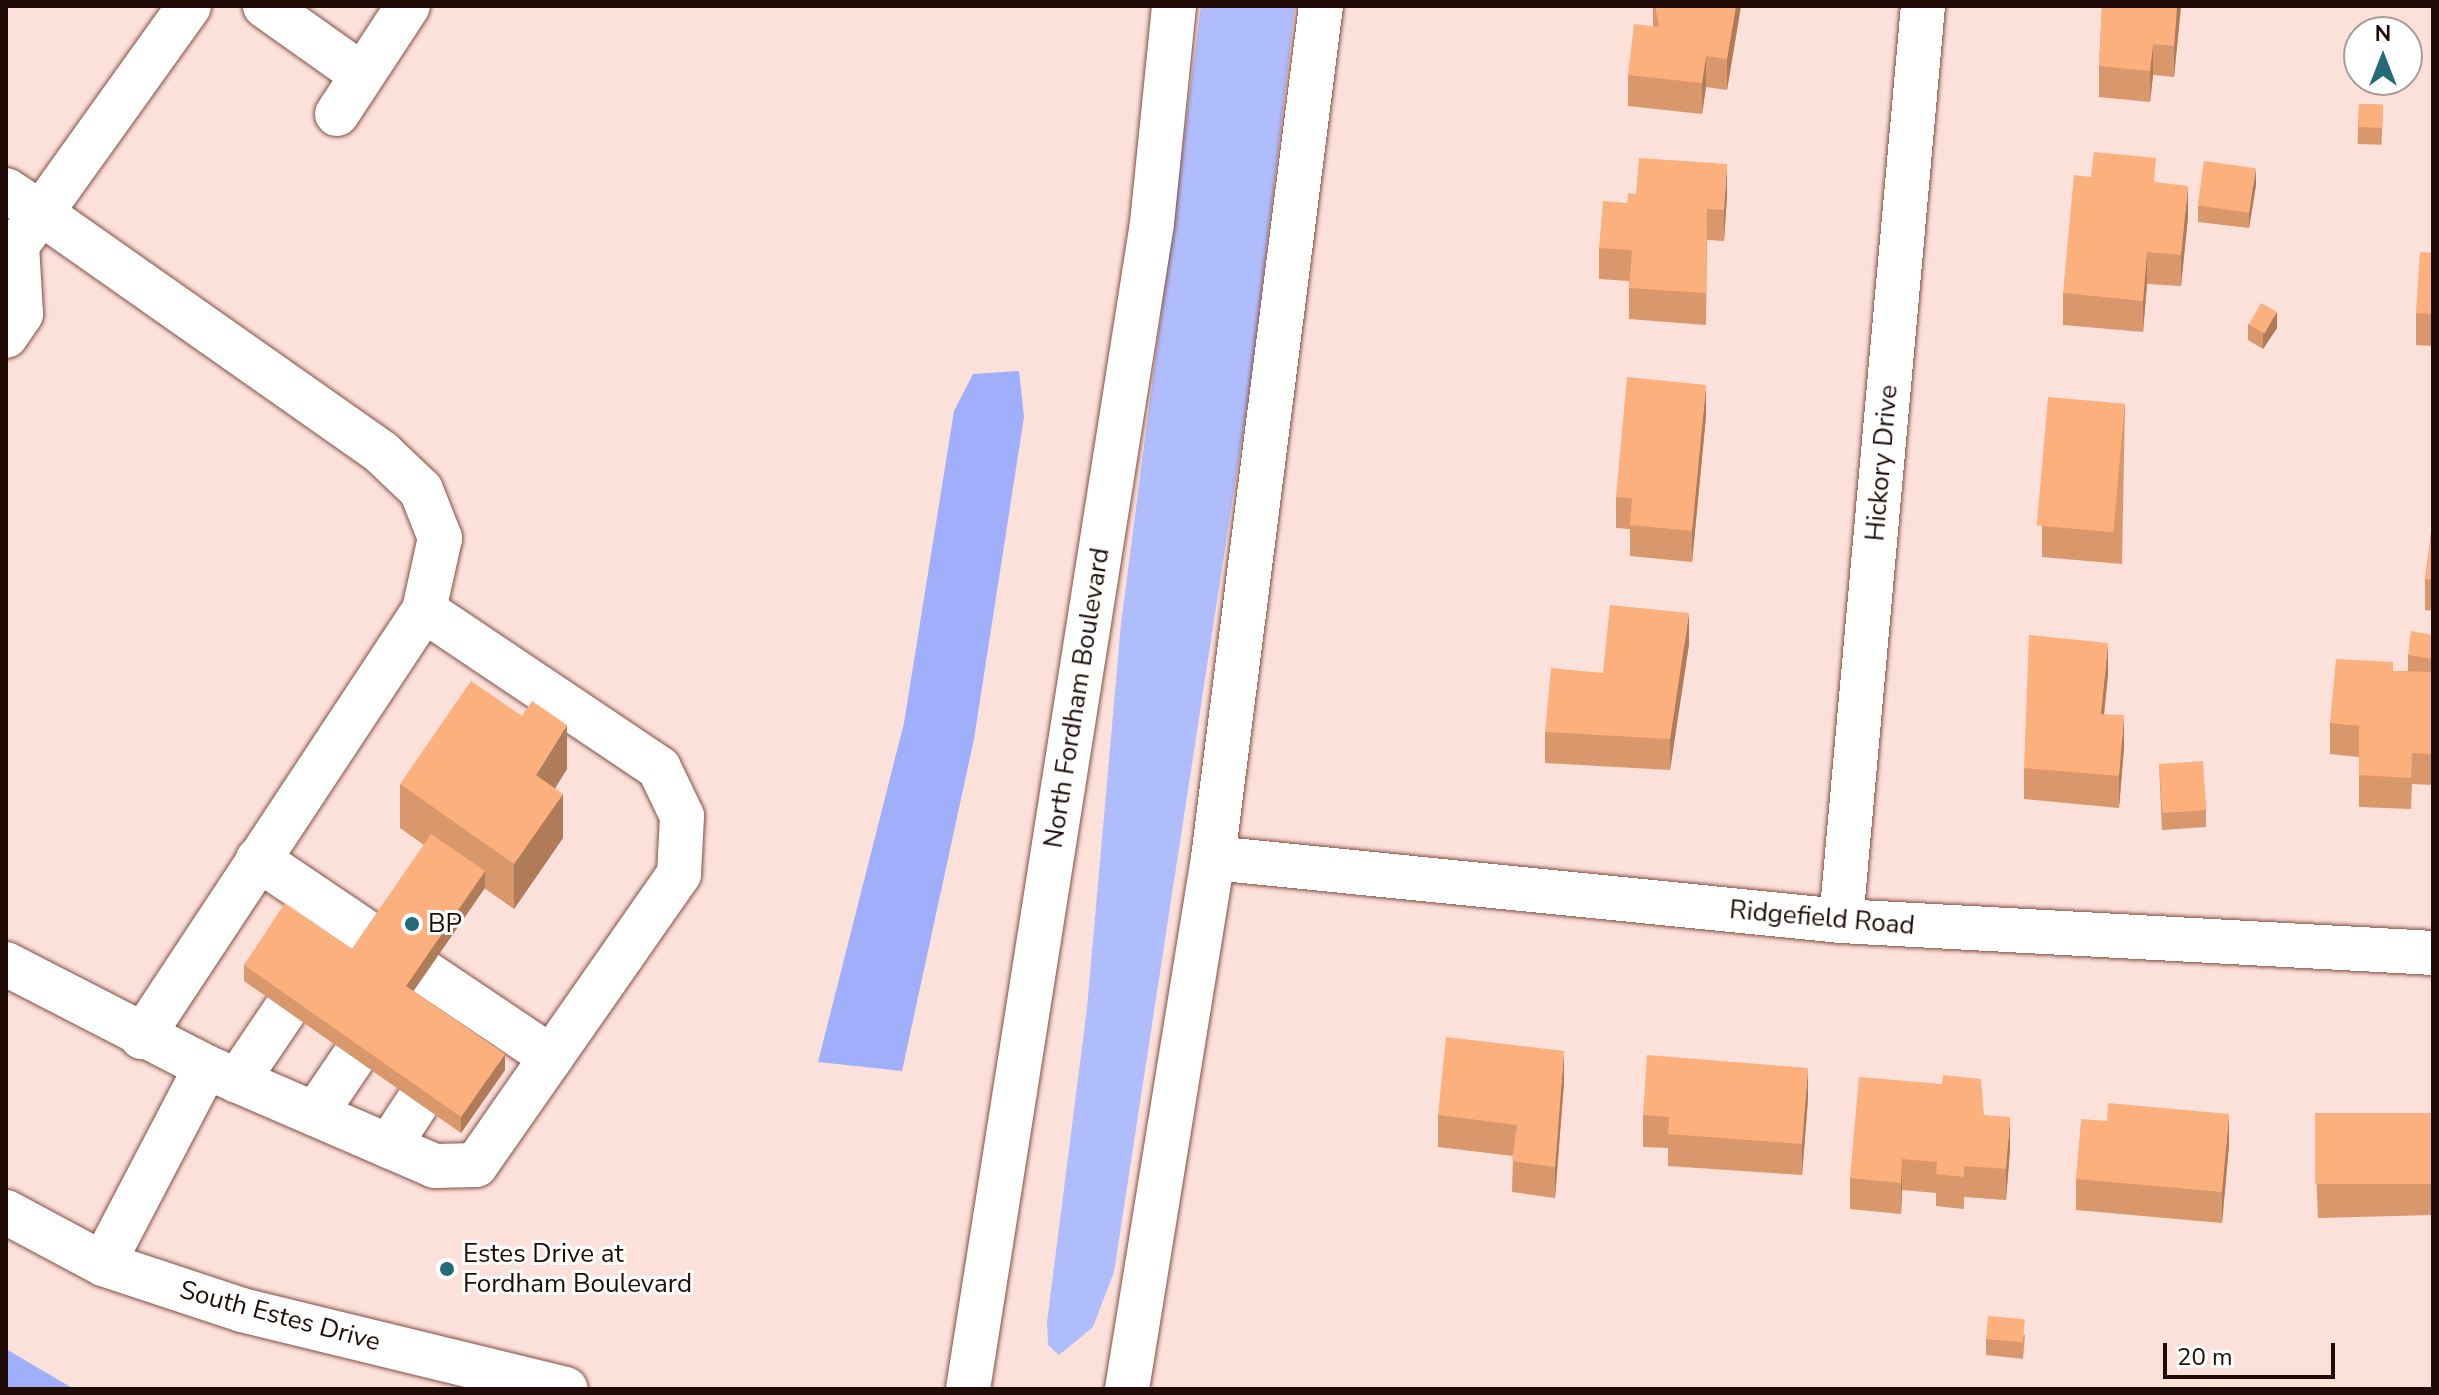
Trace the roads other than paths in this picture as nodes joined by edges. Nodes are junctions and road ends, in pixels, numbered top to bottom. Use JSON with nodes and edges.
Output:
{"nodes":[{"id":1,"x":189,"y":6,"type":"edge"},
{"id":2,"x":265,"y":6,"type":"edge"},
{"id":3,"x":408,"y":6,"type":"edge"},
{"id":4,"x":1174,"y":6,"type":"edge"},
{"id":5,"x":1321,"y":6,"type":"edge"},
{"id":6,"x":1923,"y":6,"type":"edge"},
{"id":7,"x":361,"y":74,"type":"junction"},
{"id":8,"x":337,"y":114,"type":"dead end"},
{"id":9,"x":18,"y":224,"type":"edge"},
{"id":10,"x":6,"y":336,"type":"edge"},
{"id":11,"x":424,"y":610,"type":"junction"},
{"id":12,"x":1213,"y":858,"type":"junction"},
{"id":13,"x":258,"y":859,"type":"junction"},
{"id":14,"x":1841,"y":921,"type":"junction"},
{"id":15,"x":350,"y":935,"type":"dead end"},
{"id":16,"x":2433,"y":953,"type":"edge"},
{"id":17,"x":6,"y":964,"type":"edge"},
{"id":18,"x":426,"y":973,"type":"edge"},
{"id":19,"x":285,"y":1010,"type":"edge"},
{"id":20,"x":142,"y":1037,"type":"junction"},
{"id":21,"x":551,"y":1057,"type":"junction"},
{"id":22,"x":353,"y":1058,"type":"edge"},
{"id":23,"x":222,"y":1074,"type":"junction"},
{"id":24,"x":417,"y":1103,"type":"edge"},
{"id":25,"x":315,"y":1114,"type":"junction"},
{"id":26,"x":389,"y":1146,"type":"junction"},
{"id":27,"x":6,"y":1212,"type":"edge"},
{"id":28,"x":103,"y":1264,"type":"junction"},
{"id":29,"x":566,"y":1389,"type":"edge"},
{"id":30,"x":968,"y":1389,"type":"edge"},
{"id":31,"x":1127,"y":1389,"type":"edge"}],
"edges":[{"from":1,"to":9,"type":"main road"},
{"from":2,"to":7,"type":"main road"},
{"from":3,"to":7,"type":"main road"},
{"from":4,"to":30,"type":"main road","name":"North Fordham Boulevard"},
{"from":5,"to":12,"type":"main road"},
{"from":6,"to":14,"type":"main road","name":"Hickory Drive"},
{"from":7,"to":8,"type":"main road"},
{"from":9,"to":10,"type":"main road"},
{"from":9,"to":11,"type":"main road"},
{"from":11,"to":13,"type":"main road"},
{"from":11,"to":21,"type":"main road"},
{"from":12,"to":14,"type":"main road","name":"Ridgefield Road"},
{"from":12,"to":31,"type":"main road"},
{"from":13,"to":15,"type":"main road"},
{"from":13,"to":20,"type":"main road"},
{"from":14,"to":16,"type":"main road","name":"Ridgefield Road"},
{"from":17,"to":20,"type":"main road"},
{"from":18,"to":21,"type":"main road"},
{"from":19,"to":23,"type":"main road"},
{"from":20,"to":23,"type":"main road"},
{"from":21,"to":26,"type":"main road"},
{"from":22,"to":25,"type":"main road"},
{"from":23,"to":25,"type":"main road"},
{"from":23,"to":28,"type":"main road"},
{"from":24,"to":26,"type":"main road"},
{"from":25,"to":26,"type":"main road"},
{"from":27,"to":28,"type":"main road","name":"South Estes Drive"},
{"from":28,"to":29,"type":"main road","name":"South Estes Drive"}]}
